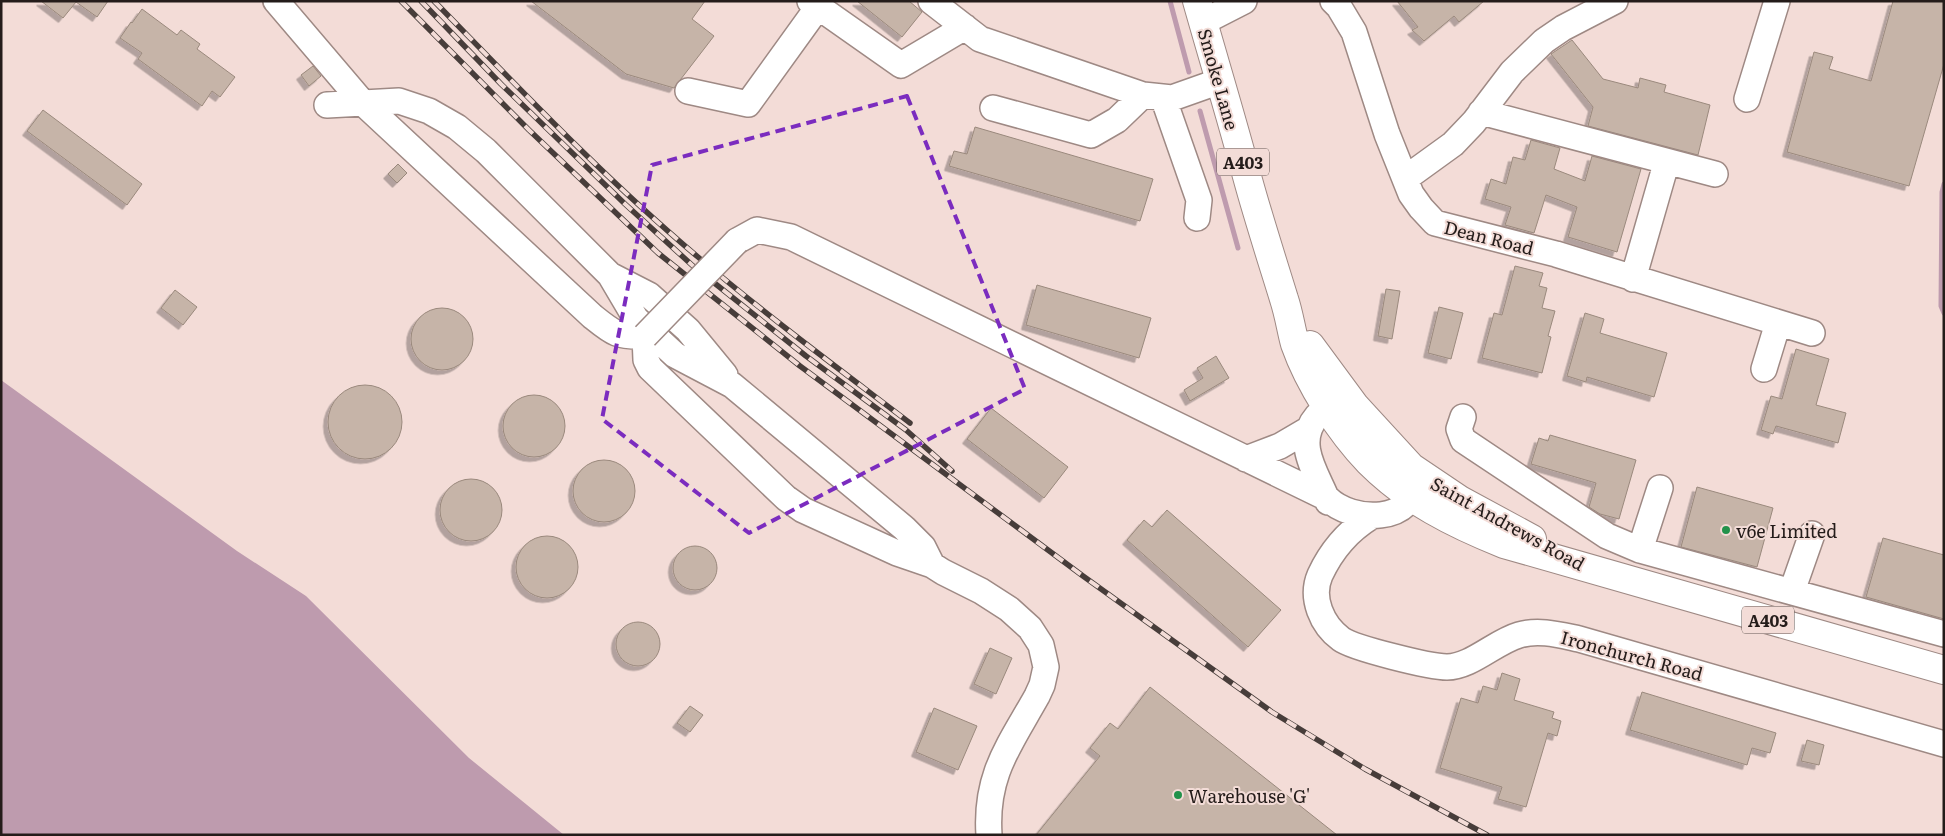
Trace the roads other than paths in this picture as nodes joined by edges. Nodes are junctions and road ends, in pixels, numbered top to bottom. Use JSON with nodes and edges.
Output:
{"nodes":[{"id":1,"x":276,"y":1,"type":"edge"},
{"id":2,"x":931,"y":1,"type":"edge"},
{"id":3,"x":1244,"y":1,"type":"edge"},
{"id":4,"x":1333,"y":1,"type":"edge"},
{"id":5,"x":1615,"y":1,"type":"edge"},
{"id":6,"x":1777,"y":1,"type":"edge"},
{"id":7,"x":814,"y":4,"type":"edge"},
{"id":8,"x":1200,"y":12,"type":"edge"},
{"id":9,"x":965,"y":27,"type":"junction"},
{"id":10,"x":1220,"y":82,"type":"junction"},
{"id":11,"x":688,"y":92,"type":"dead end"},
{"id":12,"x":1153,"y":96,"type":"junction"},
{"id":13,"x":1747,"y":100,"type":"dead end"},
{"id":14,"x":363,"y":103,"type":"junction"},
{"id":15,"x":327,"y":105,"type":"dead end"},
{"id":16,"x":993,"y":108,"type":"dead end"},
{"id":17,"x":1481,"y":112,"type":"junction"},
{"id":18,"x":1664,"y":171,"type":"dead end"},
{"id":19,"x":1716,"y":174,"type":"dead end"},
{"id":20,"x":1406,"y":178,"type":"junction"},
{"id":21,"x":1197,"y":218,"type":"dead end"},
{"id":22,"x":1633,"y":279,"type":"junction"},
{"id":23,"x":1285,"y":301,"type":"junction"},
{"id":24,"x":1778,"y":323,"type":"junction"},
{"id":25,"x":1812,"y":334,"type":"dead end"},
{"id":26,"x":645,"y":336,"type":"junction"},
{"id":27,"x":1764,"y":369,"type":"dead end"},
{"id":28,"x":1328,"y":406,"type":"junction"},
{"id":29,"x":1355,"y":406,"type":"junction"},
{"id":30,"x":1463,"y":417,"type":"dead end"},
{"id":31,"x":1309,"y":429,"type":"junction"},
{"id":32,"x":1246,"y":459,"type":"junction"},
{"id":33,"x":1412,"y":468,"type":"junction"},
{"id":34,"x":1660,"y":488,"type":"dead end"},
{"id":35,"x":1410,"y":497,"type":"junction"},
{"id":36,"x":1327,"y":498,"type":"junction"},
{"id":37,"x":1372,"y":516,"type":"junction"},
{"id":38,"x":1812,"y":534,"type":"dead end"},
{"id":39,"x":1640,"y":550,"type":"junction"},
{"id":40,"x":1328,"y":556,"type":"junction"},
{"id":41,"x":932,"y":565,"type":"junction"},
{"id":42,"x":1593,"y":570,"type":"junction"},
{"id":43,"x":1792,"y":591,"type":"junction"},
{"id":44,"x":1944,"y":634,"type":"edge"},
{"id":45,"x":1944,"y":670,"type":"edge"},
{"id":46,"x":1944,"y":744,"type":"edge"},
{"id":47,"x":989,"y":835,"type":"edge"}],
"edges":[{"from":1,"to":14,"type":"street"},
{"from":2,"to":9,"type":"street"},
{"from":3,"to":8,"type":"street"},
{"from":4,"to":20,"type":"street","name":"Dean Road"},
{"from":5,"to":17,"type":"street"},
{"from":6,"to":13,"type":"street"},
{"from":7,"to":9,"type":"street"},
{"from":7,"to":11,"type":"street"},
{"from":8,"to":10,"type":"highway","name":"Smoke Lane","number":"A403"},
{"from":9,"to":12,"type":"street"},
{"from":10,"to":12,"type":"street"},
{"from":10,"to":23,"type":"highway","name":"Smoke Lane","number":"A403"},
{"from":12,"to":16,"type":"street"},
{"from":12,"to":21,"type":"street"},
{"from":14,"to":15,"type":"street"},
{"from":14,"to":26,"type":"street"},
{"from":14,"to":41,"type":"street"},
{"from":17,"to":19,"type":"street"},
{"from":17,"to":20,"type":"street"},
{"from":18,"to":22,"type":"street"},
{"from":20,"to":22,"type":"street","name":"Dean Road"},
{"from":22,"to":24,"type":"street","name":"Dean Road"},
{"from":23,"to":28,"type":"highway","name":"Saint Andrews Road","number":"A403"},
{"from":23,"to":29,"type":"highway","name":"Saint Andrews Road","number":"A403"},
{"from":24,"to":25,"type":"street","name":"Dean Road"},
{"from":24,"to":27,"type":"street"},
{"from":26,"to":32,"type":"street","bridge":true},
{"from":26,"to":41,"type":"street"},
{"from":28,"to":29,"type":"street"},
{"from":28,"to":31,"type":"street"},
{"from":28,"to":35,"type":"highway","name":"Saint Andrews Road","number":"A403"},
{"from":29,"to":33,"type":"highway","name":"Saint Andrews Road","number":"A403"},
{"from":30,"to":39,"type":"street"},
{"from":31,"to":32,"type":"street"},
{"from":31,"to":36,"type":"street"},
{"from":32,"to":36,"type":"street"},
{"from":33,"to":35,"type":"street"},
{"from":33,"to":42,"type":"highway","name":"Saint Andrews Road","number":"A403"},
{"from":34,"to":39,"type":"street"},
{"from":35,"to":37,"type":"street","name":"Ironchurch Road"},
{"from":35,"to":42,"type":"highway","name":"Saint Andrews Road","number":"A403"},
{"from":36,"to":37,"type":"street"},
{"from":36,"to":40,"type":"street"},
{"from":37,"to":40,"type":"street","name":"Ironchurch Road"},
{"from":38,"to":43,"type":"street"},
{"from":39,"to":43,"type":"street"},
{"from":40,"to":46,"type":"street","name":"Ironchurch Road"},
{"from":41,"to":47,"type":"street"},
{"from":42,"to":45,"type":"highway","name":"Saint Andrews Road","number":"A403"},
{"from":43,"to":44,"type":"street"}]}
